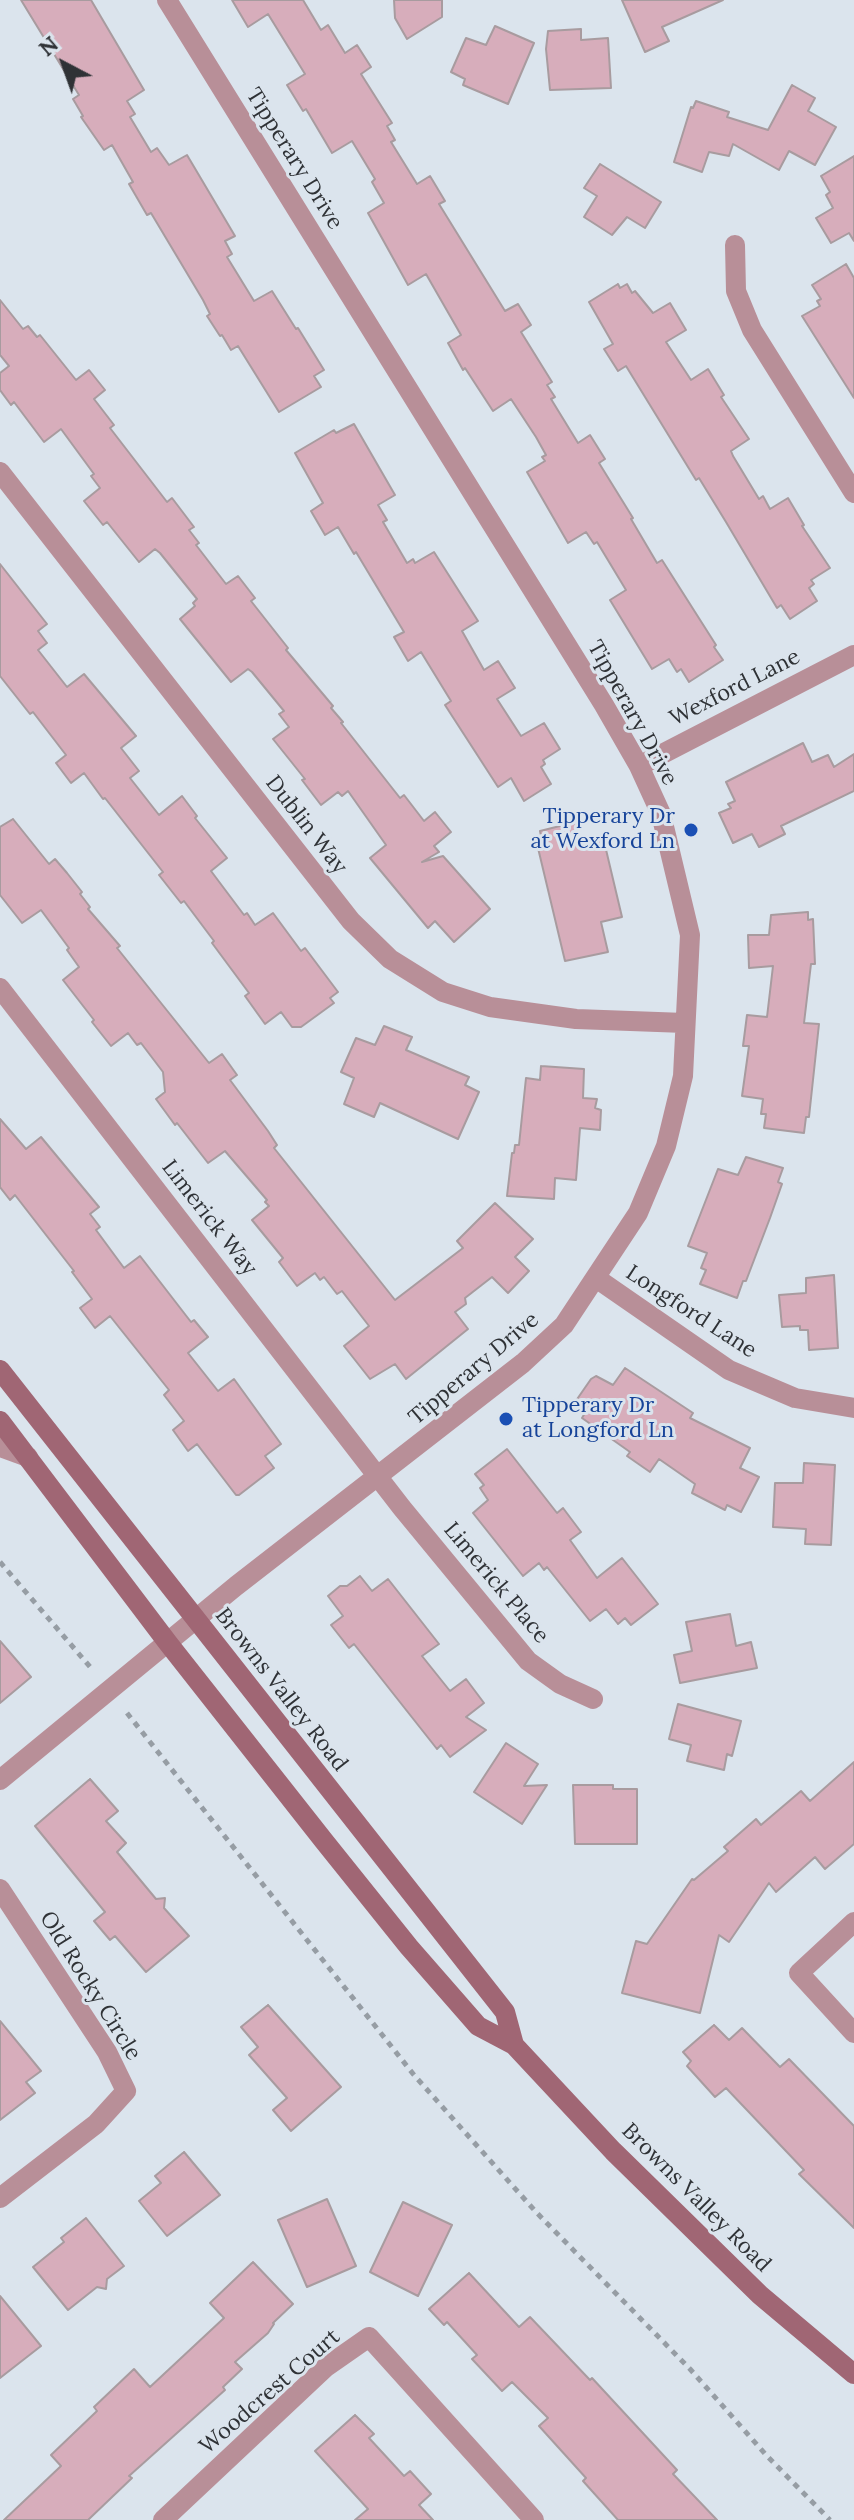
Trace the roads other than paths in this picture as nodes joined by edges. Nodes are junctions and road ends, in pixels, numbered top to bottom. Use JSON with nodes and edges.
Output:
{"nodes":[{"id":1,"x":167,"y":0,"type":"edge"},
{"id":2,"x":735,"y":245,"type":"dead end"},
{"id":3,"x":0,"y":472,"type":"edge"},
{"id":4,"x":854,"y":493,"type":"edge"},
{"id":5,"x":854,"y":655,"type":"edge"},
{"id":6,"x":639,"y":766,"type":"junction"},
{"id":7,"x":0,"y":988,"type":"edge"},
{"id":8,"x":685,"y":1023,"type":"junction"},
{"id":9,"x":596,"y":1278,"type":"junction"},
{"id":10,"x":0,"y":1370,"type":"edge"},
{"id":11,"x":854,"y":1408,"type":"edge"},
{"id":12,"x":0,"y":1421,"type":"edge"},
{"id":13,"x":0,"y":1447,"type":"edge"},
{"id":14,"x":28,"y":1457,"type":"junction"},
{"id":15,"x":379,"y":1477,"type":"junction"},
{"id":16,"x":181,"y":1631,"type":"junction"},
{"id":17,"x":593,"y":1699,"type":"dead end"},
{"id":18,"x":0,"y":1780,"type":"edge"},
{"id":19,"x":0,"y":1889,"type":"edge"},
{"id":20,"x":854,"y":1922,"type":"edge"},
{"id":21,"x":854,"y":2033,"type":"edge"},
{"id":22,"x":514,"y":2045,"type":"junction"},
{"id":23,"x":0,"y":2198,"type":"edge"},
{"id":24,"x":854,"y":2374,"type":"edge"},
{"id":25,"x":163,"y":2520,"type":"edge"},
{"id":26,"x":534,"y":2520,"type":"edge"}],
"edges":[{"from":1,"to":6,"type":"street","name":"Tipperary Drive"},
{"from":2,"to":4,"type":"street"},
{"from":3,"to":8,"type":"street","name":"Dublin Way"},
{"from":5,"to":6,"type":"street","name":"Wexford Lane"},
{"from":6,"to":8,"type":"street","name":"Tipperary Drive"},
{"from":7,"to":15,"type":"street","name":"Limerick Way"},
{"from":8,"to":9,"type":"street","name":"Tipperary Drive"},
{"from":9,"to":11,"type":"street","name":"Longford Lane"},
{"from":9,"to":15,"type":"street","name":"Tipperary Drive"},
{"from":10,"to":16,"type":"main road","name":"Browns Valley Road"},
{"from":12,"to":14,"type":"main road","name":"Browns Valley Road"},
{"from":13,"to":14,"type":"street"},
{"from":14,"to":16,"type":"main road","name":"Browns Valley Road"},
{"from":15,"to":16,"type":"street","name":"Tipperary Drive"},
{"from":15,"to":17,"type":"street","name":"Limerick Place"},
{"from":16,"to":18,"type":"street","name":"Tipperary Drive"},
{"from":16,"to":22,"type":"main road","name":"Browns Valley Road"},
{"from":16,"to":22,"type":"main road","name":"Browns Valley Road"},
{"from":19,"to":23,"type":"street","name":"Old Rocky Circle"},
{"from":20,"to":21,"type":"street"},
{"from":22,"to":24,"type":"main road","name":"Browns Valley Road"},
{"from":25,"to":26,"type":"street","name":"Woodcrest Court"}]}
